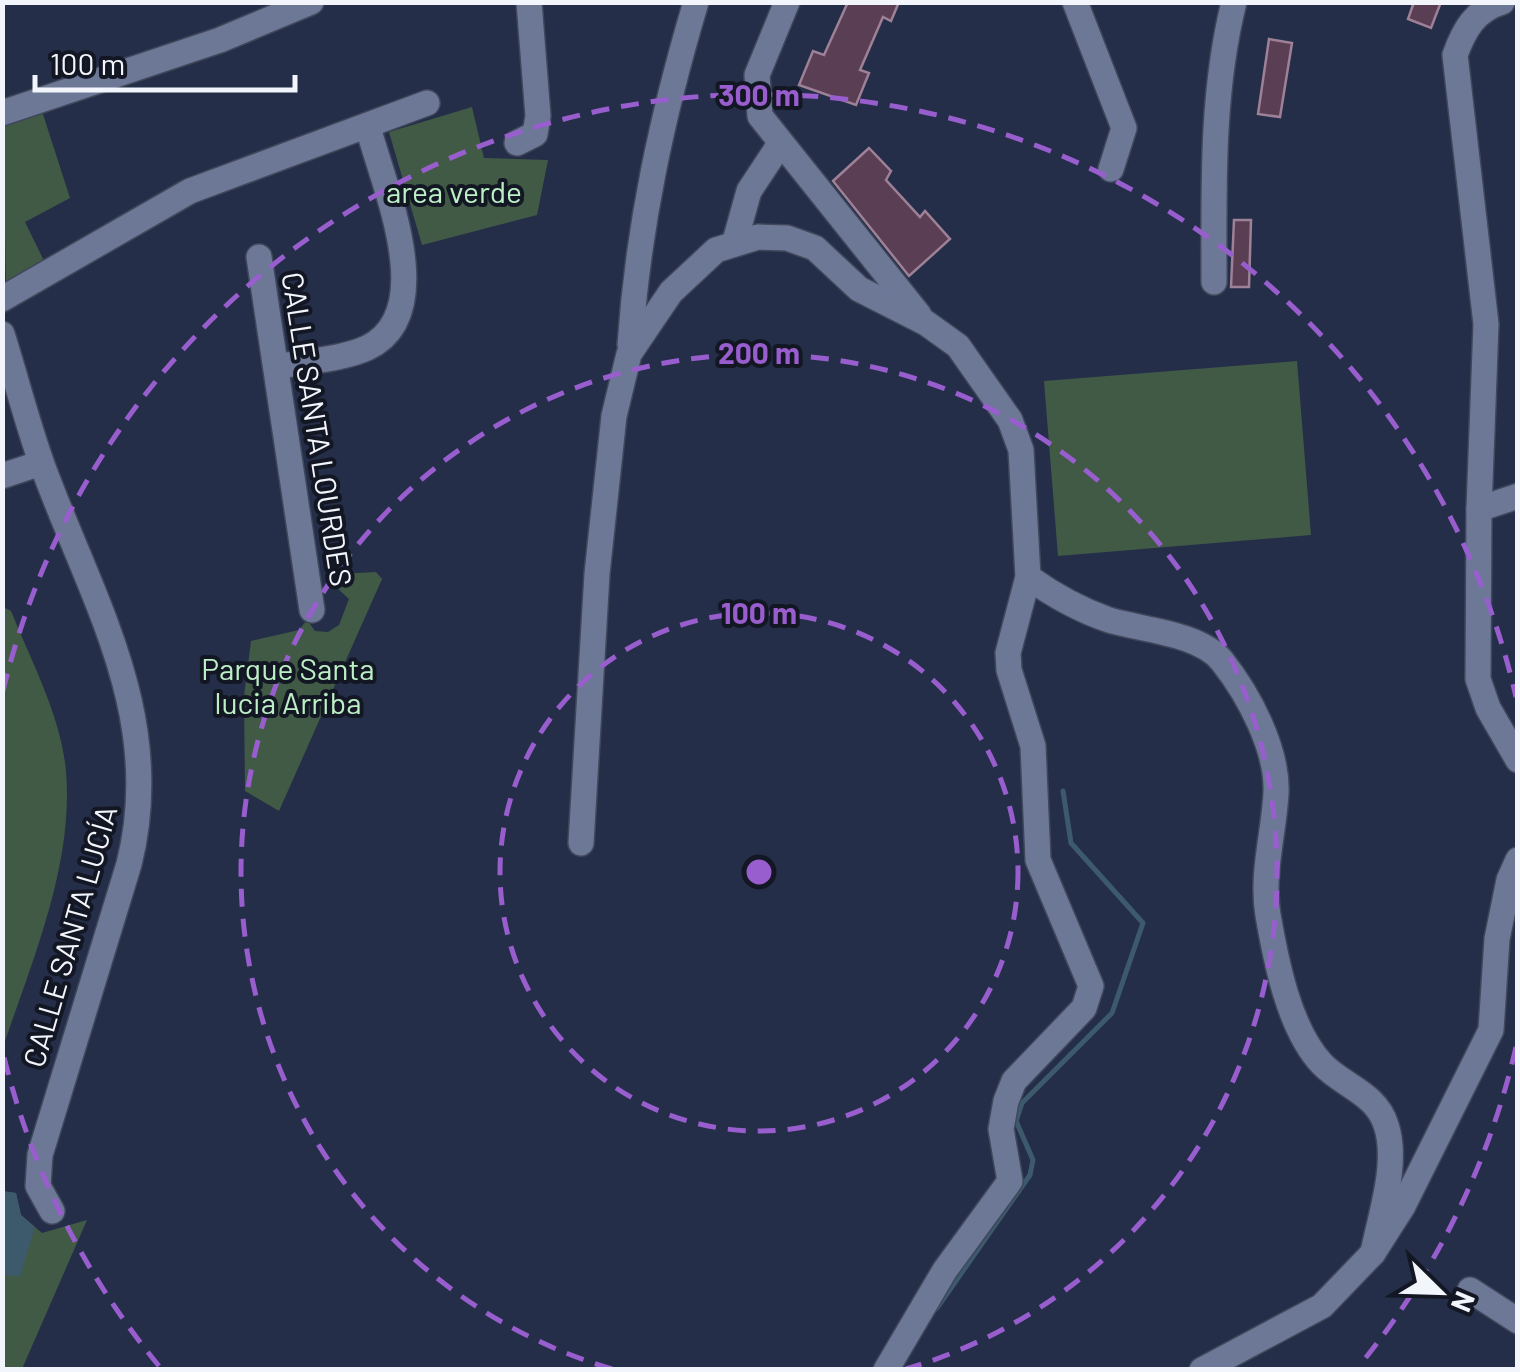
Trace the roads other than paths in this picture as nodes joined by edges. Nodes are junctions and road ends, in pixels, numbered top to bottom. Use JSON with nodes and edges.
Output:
{"nodes":[{"id":1,"x":311,"y":2,"type":"edge"},
{"id":2,"x":529,"y":2,"type":"edge"},
{"id":3,"x":696,"y":2,"type":"edge"},
{"id":4,"x":787,"y":2,"type":"edge"},
{"id":5,"x":1075,"y":2,"type":"edge"},
{"id":6,"x":1234,"y":2,"type":"edge"},
{"id":7,"x":1502,"y":2,"type":"edge"},
{"id":8,"x":428,"y":103,"type":"dead end"},
{"id":9,"x":2,"y":112,"type":"edge"},
{"id":10,"x":368,"y":128,"type":"junction"},
{"id":11,"x":518,"y":142,"type":"dead end"},
{"id":12,"x":780,"y":144,"type":"junction"},
{"id":13,"x":1111,"y":169,"type":"dead end"},
{"id":14,"x":735,"y":241,"type":"junction"},
{"id":15,"x":259,"y":258,"type":"dead end"},
{"id":16,"x":1214,"y":282,"type":"dead end"},
{"id":17,"x":2,"y":300,"type":"edge"},
{"id":18,"x":926,"y":322,"type":"junction"},
{"id":19,"x":2,"y":334,"type":"edge"},
{"id":20,"x":629,"y":354,"type":"junction"},
{"id":21,"x":276,"y":366,"type":"junction"},
{"id":22,"x":42,"y":463,"type":"junction"},
{"id":23,"x":2,"y":476,"type":"edge"},
{"id":24,"x":1518,"y":496,"type":"edge"},
{"id":25,"x":1479,"y":509,"type":"junction"},
{"id":26,"x":1028,"y":577,"type":"junction"},
{"id":27,"x":312,"y":610,"type":"dead end"},
{"id":28,"x":1518,"y":760,"type":"edge"},
{"id":29,"x":581,"y":842,"type":"dead end"},
{"id":30,"x":1518,"y":860,"type":"edge"},
{"id":31,"x":52,"y":1211,"type":"dead end"},
{"id":32,"x":1373,"y":1253,"type":"junction"},
{"id":33,"x":1470,"y":1290,"type":"dead end"},
{"id":34,"x":1518,"y":1321,"type":"edge"},
{"id":35,"x":886,"y":1370,"type":"edge"},
{"id":36,"x":1202,"y":1370,"type":"edge"}],
"edges":[{"from":1,"to":9,"type":"street"},
{"from":2,"to":11,"type":"street"},
{"from":3,"to":20,"type":"street"},
{"from":4,"to":12,"type":"street"},
{"from":5,"to":13,"type":"street"},
{"from":6,"to":16,"type":"street"},
{"from":7,"to":25,"type":"street"},
{"from":8,"to":10,"type":"street"},
{"from":10,"to":17,"type":"street"},
{"from":10,"to":21,"type":"street"},
{"from":12,"to":14,"type":"street"},
{"from":12,"to":18,"type":"street"},
{"from":14,"to":18,"type":"street"},
{"from":14,"to":20,"type":"street"},
{"from":15,"to":21,"type":"street","name":"CALLE SANTA LOURDES"},
{"from":18,"to":26,"type":"street"},
{"from":19,"to":22,"type":"street","name":"CALLE SANTA LUCÍA"},
{"from":20,"to":29,"type":"street"},
{"from":21,"to":27,"type":"street","name":"CALLE SANTA LOURDES"},
{"from":22,"to":23,"type":"street"},
{"from":22,"to":31,"type":"street","name":"CALLE SANTA LUCÍA"},
{"from":24,"to":25,"type":"street"},
{"from":25,"to":28,"type":"street"},
{"from":26,"to":32,"type":"street"},
{"from":26,"to":35,"type":"street"},
{"from":30,"to":32,"type":"street"},
{"from":32,"to":36,"type":"street"},
{"from":33,"to":34,"type":"street"}]}
